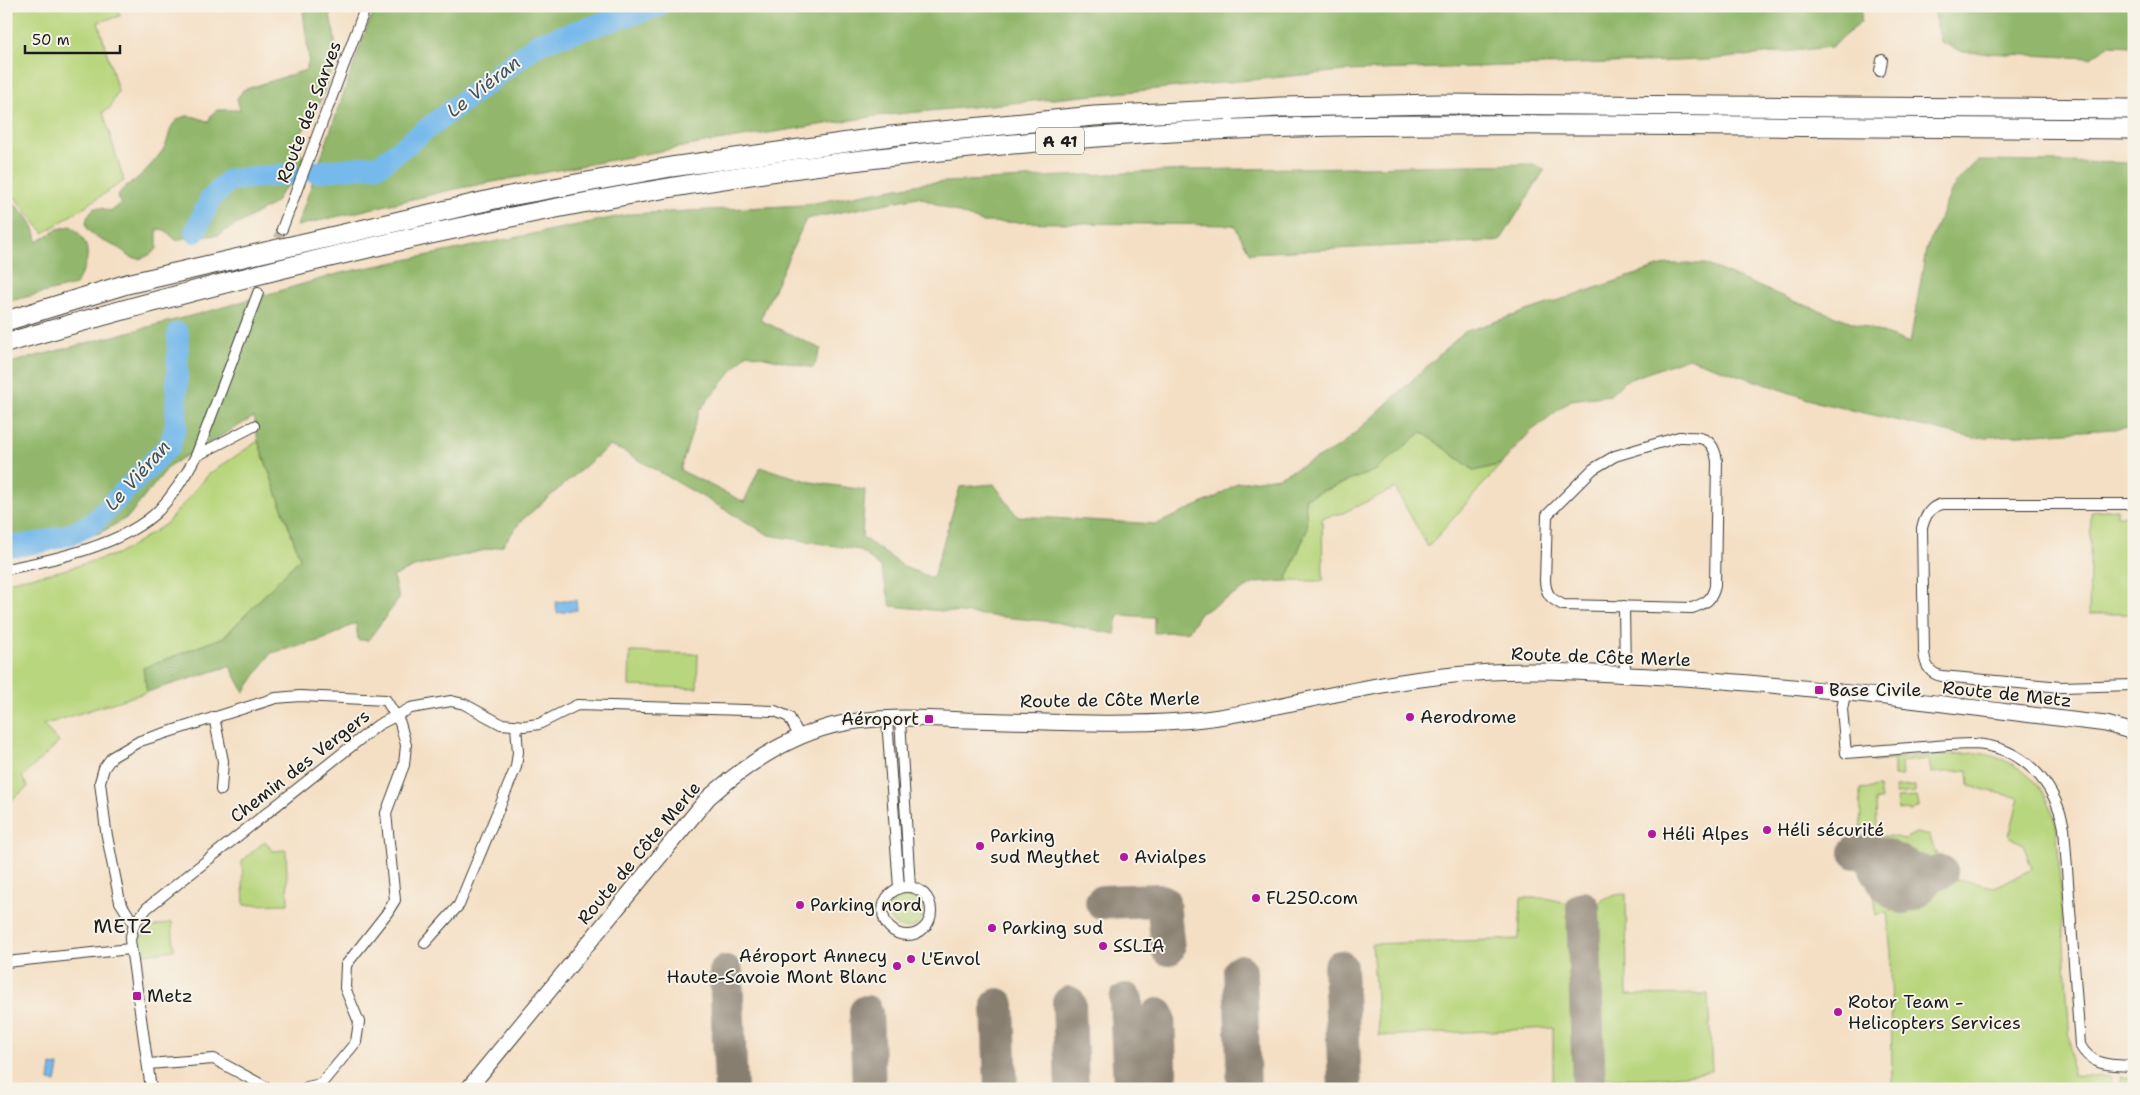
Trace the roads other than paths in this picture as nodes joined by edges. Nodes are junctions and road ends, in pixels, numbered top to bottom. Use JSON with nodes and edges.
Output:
{"nodes":[{"id":1,"x":366,"y":6,"type":"edge"},
{"id":2,"x":1882,"y":60,"type":"dead end"},
{"id":3,"x":1880,"y":71,"type":"dead end"},
{"id":4,"x":2134,"y":109,"type":"edge"},
{"id":5,"x":2134,"y":129,"type":"edge"},
{"id":6,"x":282,"y":229,"type":"tunnel mouth"},
{"id":7,"x":258,"y":293,"type":"dead end"},
{"id":8,"x":6,"y":321,"type":"edge"},
{"id":9,"x":6,"y":344,"type":"edge"},
{"id":10,"x":254,"y":426,"type":"dead end"},
{"id":11,"x":196,"y":456,"type":"junction"},
{"id":12,"x":2134,"y":504,"type":"edge"},
{"id":13,"x":6,"y":569,"type":"edge"},
{"id":14,"x":1624,"y":606,"type":"junction"},
{"id":15,"x":1624,"y":675,"type":"junction"},
{"id":16,"x":2134,"y":685,"type":"edge"},
{"id":17,"x":1845,"y":694,"type":"junction"},
{"id":18,"x":1904,"y":701,"type":"joint"},
{"id":19,"x":395,"y":714,"type":"junction"},
{"id":20,"x":214,"y":717,"type":"junction"},
{"id":21,"x":894,"y":719,"type":"junction"},
{"id":22,"x":2134,"y":720,"type":"edge"},
{"id":23,"x":2106,"y":724,"type":"junction"},
{"id":24,"x":516,"y":726,"type":"junction"},
{"id":25,"x":2134,"y":732,"type":"edge"},
{"id":26,"x":800,"y":737,"type":"junction"},
{"id":27,"x":221,"y":790,"type":"dead end"},
{"id":28,"x":910,"y":887,"type":"junction"},
{"id":29,"x":899,"y":888,"type":"junction"},
{"id":30,"x":134,"y":924,"type":"junction"},
{"id":31,"x":425,"y":943,"type":"dead end"},
{"id":32,"x":130,"y":948,"type":"junction"},
{"id":33,"x":6,"y":962,"type":"edge"},
{"id":34,"x":148,"y":1064,"type":"junction"},
{"id":35,"x":2134,"y":1066,"type":"edge"},
{"id":36,"x":264,"y":1086,"type":"dead end"},
{"id":37,"x":307,"y":1088,"type":"dead end"},
{"id":38,"x":151,"y":1089,"type":"edge"},
{"id":39,"x":468,"y":1089,"type":"edge"}],
"edges":[{"from":1,"to":6,"type":"street","name":"Route des Sarves"},
{"from":2,"to":3,"type":"street"},
{"from":4,"to":8,"type":"highway","number":"A 41"},
{"from":5,"to":9,"type":"highway","number":"A 41"},
{"from":7,"to":11,"type":"street"},
{"from":10,"to":11,"type":"street"},
{"from":11,"to":13,"type":"street"},
{"from":12,"to":16,"type":"street"},
{"from":14,"to":14,"type":"street"},
{"from":14,"to":15,"type":"street"},
{"from":15,"to":17,"type":"main road","name":"Route de Côte Merle"},
{"from":15,"to":21,"type":"main road","name":"Route de Côte Merle"},
{"from":17,"to":18,"type":"main road","name":"Route de Côte Merle"},
{"from":17,"to":35,"type":"street"},
{"from":18,"to":23,"type":"main road","name":"Route de Metz"},
{"from":19,"to":20,"type":"street"},
{"from":19,"to":24,"type":"street"},
{"from":19,"to":30,"type":"street","name":"Chemin des Vergers"},
{"from":19,"to":37,"type":"street","name":"Chemin des Vergers"},
{"from":20,"to":27,"type":"street"},
{"from":20,"to":30,"type":"street"},
{"from":21,"to":26,"type":"main road","name":"Route de Côte Merle"},
{"from":21,"to":28,"type":"street"},
{"from":21,"to":29,"type":"street"},
{"from":22,"to":23,"type":"main road","name":"Route de Metz"},
{"from":23,"to":25,"type":"main road","name":"Route de Metz"},
{"from":24,"to":26,"type":"street"},
{"from":24,"to":31,"type":"street"},
{"from":26,"to":39,"type":"main road","name":"Route de Côte Merle"},
{"from":28,"to":29,"type":"street"},
{"from":28,"to":29,"type":"street"},
{"from":30,"to":32,"type":"street"},
{"from":32,"to":33,"type":"street"},
{"from":32,"to":34,"type":"street"},
{"from":34,"to":36,"type":"street"},
{"from":34,"to":38,"type":"street"}]}
